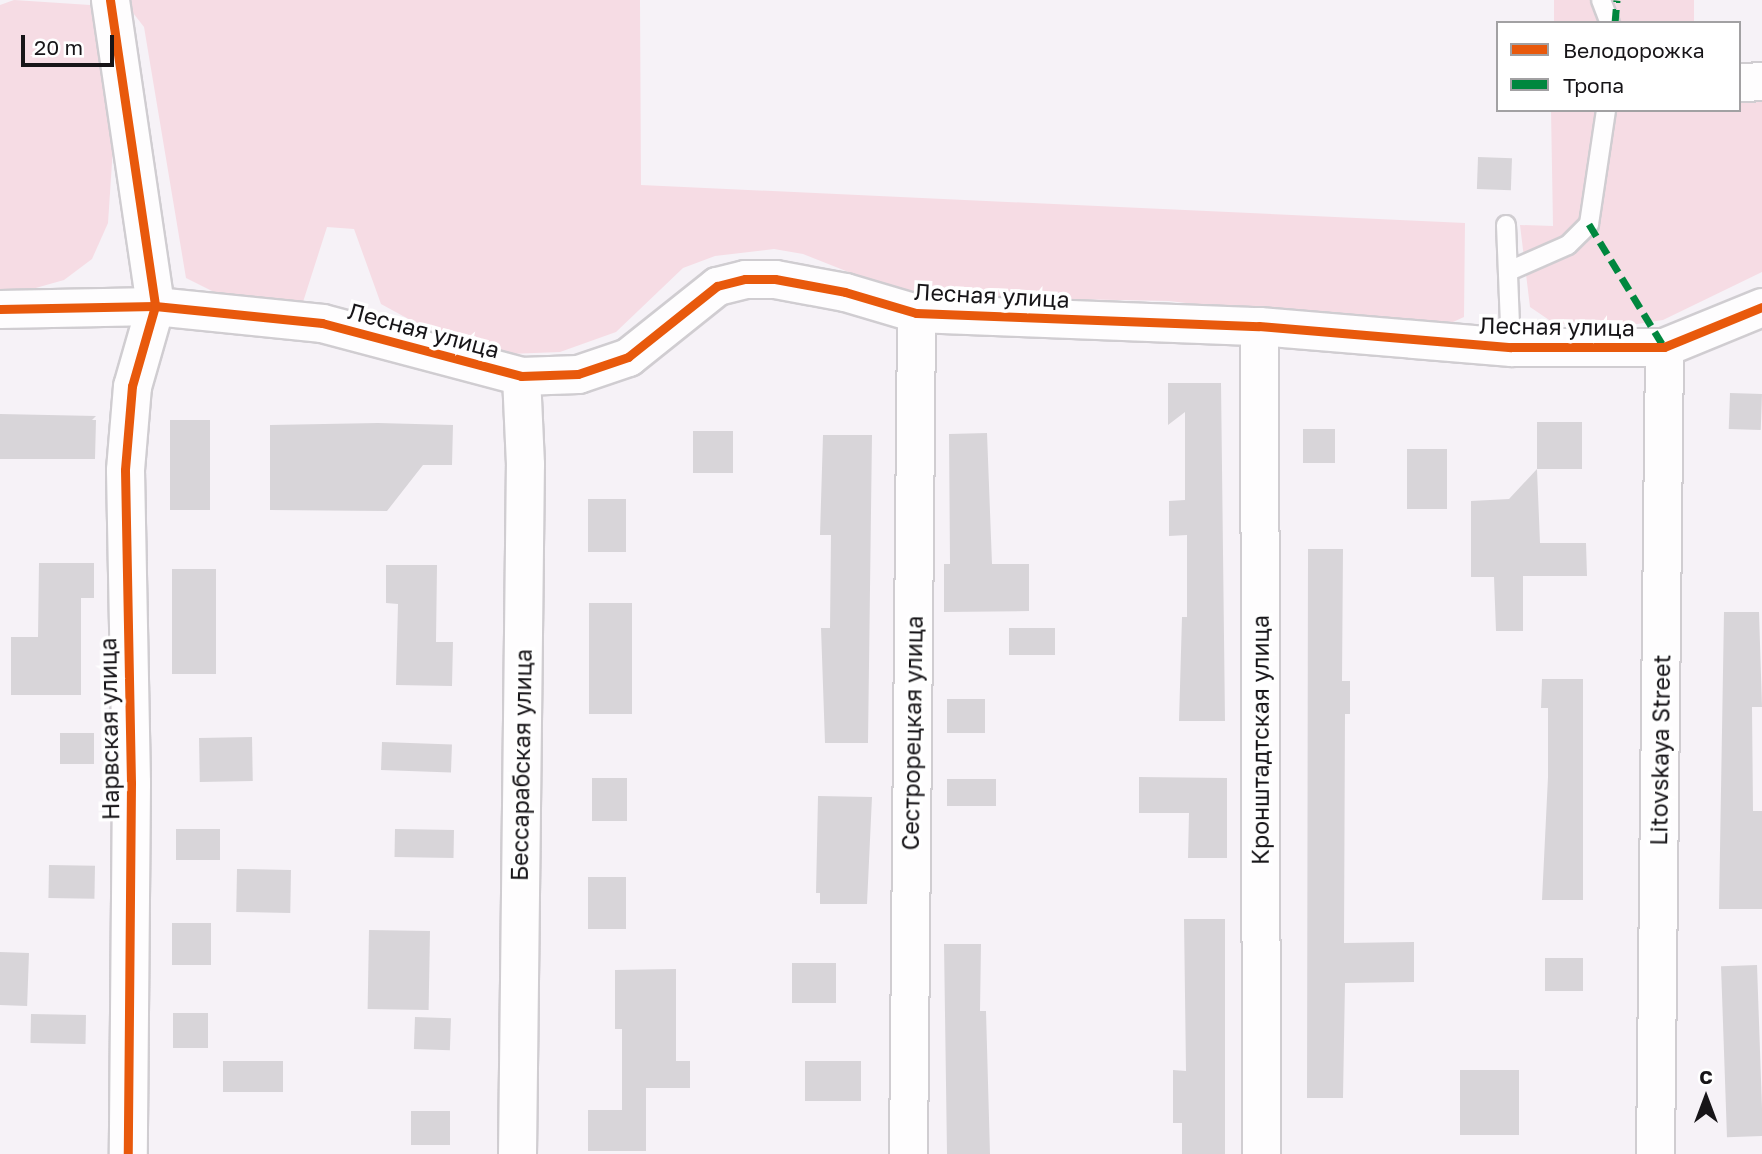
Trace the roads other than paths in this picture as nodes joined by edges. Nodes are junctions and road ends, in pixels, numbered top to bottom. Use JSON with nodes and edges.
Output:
{"nodes":[{"id":1,"x":110,"y":0,"type":"edge"},
{"id":2,"x":1601,"y":0,"type":"edge"},
{"id":3,"x":1609,"y":21,"type":"edge"},
{"id":4,"x":1762,"y":81,"type":"edge"},
{"id":5,"x":1741,"y":82,"type":"edge"},
{"id":6,"x":1606,"y":112,"type":"edge"},
{"id":7,"x":1506,"y":225,"type":"dead end"},
{"id":8,"x":1509,"y":271,"type":"junction"},
{"id":9,"x":155,"y":306,"type":"junction"},
{"id":10,"x":1762,"y":307,"type":"edge"},
{"id":11,"x":0,"y":309,"type":"edge"},
{"id":12,"x":916,"y":313,"type":"junction"},
{"id":13,"x":1259,"y":326,"type":"junction"},
{"id":14,"x":1511,"y":347,"type":"junction"},
{"id":15,"x":1664,"y":347,"type":"junction"},
{"id":16,"x":521,"y":376,"type":"junction"},
{"id":17,"x":128,"y":1154,"type":"edge"},
{"id":18,"x":517,"y":1154,"type":"edge"},
{"id":19,"x":908,"y":1154,"type":"edge"},
{"id":20,"x":1261,"y":1154,"type":"edge"},
{"id":21,"x":1656,"y":1154,"type":"edge"}],
"edges":[{"from":1,"to":9,"type":"street"},
{"from":2,"to":3,"type":"lane"},
{"from":4,"to":5,"type":"street"},
{"from":6,"to":8,"type":"lane"},
{"from":7,"to":8,"type":"lane"},
{"from":8,"to":14,"type":"lane"},
{"from":9,"to":11,"type":"street","name":"Лесная улица"},
{"from":9,"to":16,"type":"street","name":"Лесная улица"},
{"from":9,"to":17,"type":"street","name":"Нарвская улица"},
{"from":10,"to":15,"type":"street","name":"Лесная улица"},
{"from":12,"to":13,"type":"street","name":"Лесная улица"},
{"from":12,"to":16,"type":"street","name":"Лесная улица"},
{"from":12,"to":19,"type":"street","name":"Сестрорецкая улица"},
{"from":13,"to":14,"type":"street","name":"Лесная улица"},
{"from":13,"to":20,"type":"street","name":"Кронштадтская улица"},
{"from":14,"to":15,"type":"street","name":"Лесная улица"},
{"from":15,"to":21,"type":"street","name":"Litovskaya Street"},
{"from":16,"to":18,"type":"street","name":"Бессарабская улица"}]}
